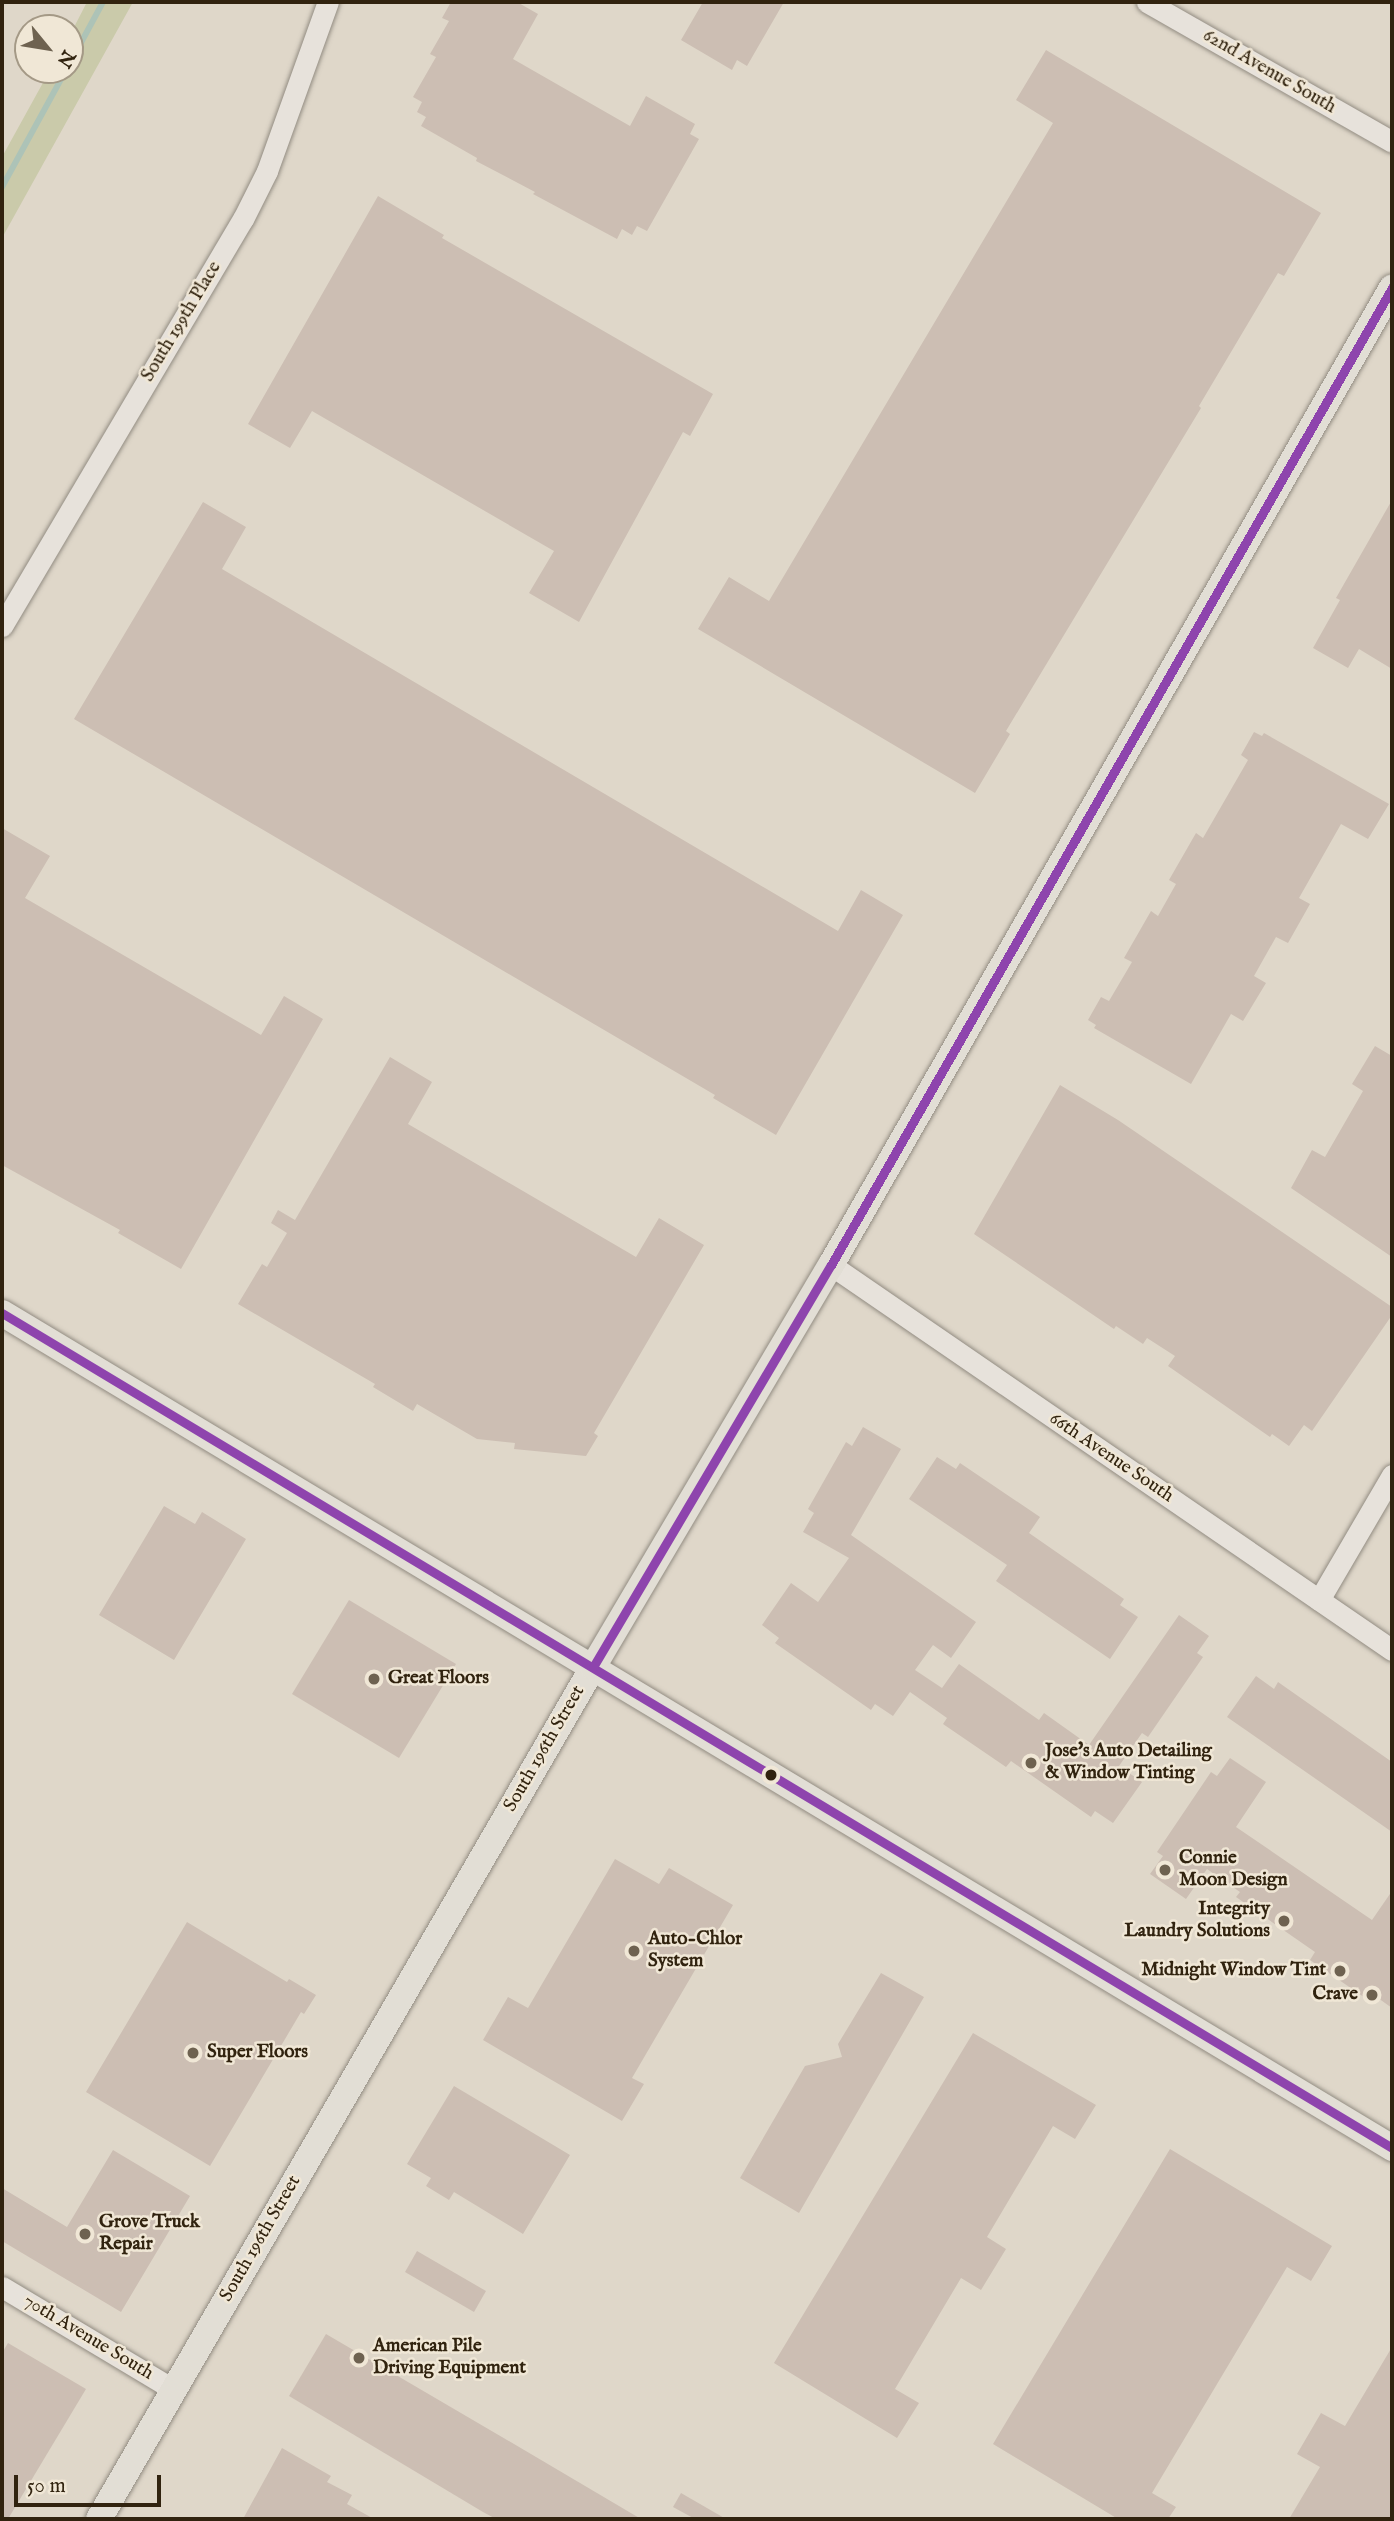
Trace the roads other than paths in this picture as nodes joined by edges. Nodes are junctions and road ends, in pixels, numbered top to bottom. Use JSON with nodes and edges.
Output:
{"nodes":[{"id":1,"x":328,"y":2,"type":"edge"},
{"id":2,"x":1147,"y":2,"type":"edge"},
{"id":3,"x":1392,"y":142,"type":"edge"},
{"id":4,"x":1392,"y":288,"type":"edge"},
{"id":5,"x":2,"y":626,"type":"edge"},
{"id":6,"x":831,"y":1265,"type":"junction"},
{"id":7,"x":2,"y":1312,"type":"edge"},
{"id":8,"x":1392,"y":1475,"type":"edge"},
{"id":9,"x":1320,"y":1600,"type":"junction"},
{"id":10,"x":1392,"y":1650,"type":"edge"},
{"id":11,"x":593,"y":1667,"type":"junction"},
{"id":12,"x":1392,"y":2148,"type":"edge"},
{"id":13,"x":2,"y":2287,"type":"edge"},
{"id":14,"x":174,"y":2390,"type":"junction"},
{"id":15,"x":99,"y":2519,"type":"edge"}],
"edges":[{"from":1,"to":5,"type":"street","name":"South 199th Place"},
{"from":2,"to":3,"type":"street","name":"62nd Avenue South"},
{"from":4,"to":6,"type":"main road","name":"South 196th Street"},
{"from":6,"to":9,"type":"street","name":"66th Avenue South"},
{"from":6,"to":11,"type":"main road","name":"South 196th Street"},
{"from":7,"to":11,"type":"main road"},
{"from":8,"to":9,"type":"street"},
{"from":9,"to":10,"type":"street","name":"66th Avenue South"},
{"from":11,"to":12,"type":"main road"},
{"from":11,"to":14,"type":"main road","name":"South 196th Street"},
{"from":13,"to":14,"type":"street","name":"70th Avenue South"},
{"from":14,"to":15,"type":"main road","name":"South 196th Street"}]}
